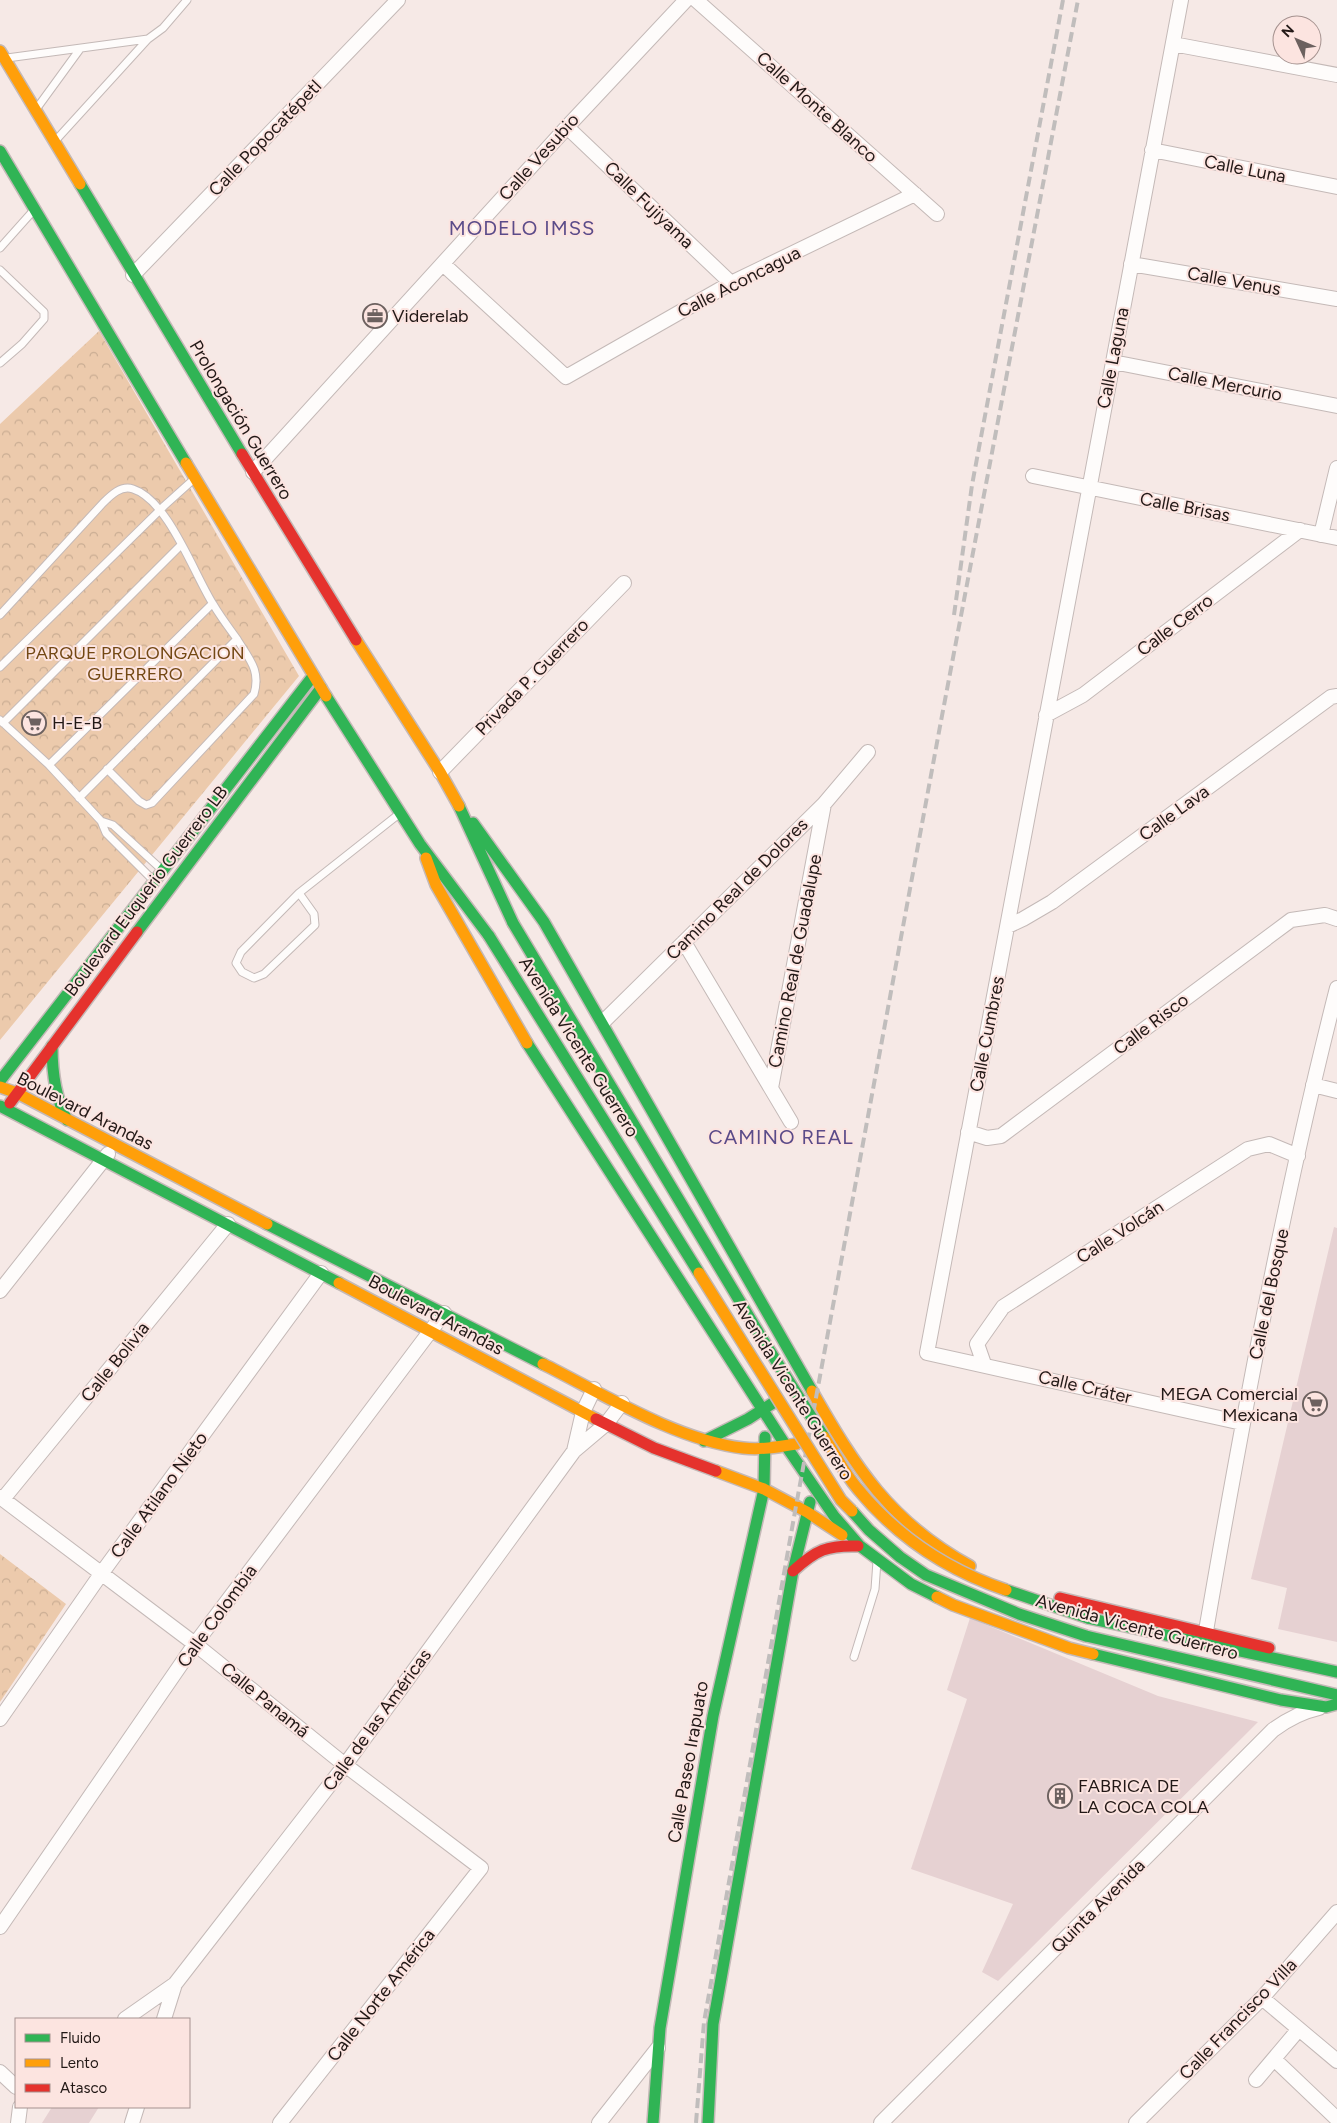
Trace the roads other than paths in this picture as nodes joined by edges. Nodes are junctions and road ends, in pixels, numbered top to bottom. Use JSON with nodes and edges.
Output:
{"nodes":[{"id":1,"x":187,"y":0,"type":"edge"},
{"id":2,"x":398,"y":0,"type":"edge"},
{"id":3,"x":686,"y":0,"type":"edge"},
{"id":4,"x":696,"y":0,"type":"edge"},
{"id":5,"x":1180,"y":0,"type":"edge"},
{"id":6,"x":148,"y":39,"type":"junction"},
{"id":7,"x":1172,"y":44,"type":"junction"},
{"id":8,"x":80,"y":49,"type":"junction"},
{"id":9,"x":2,"y":55,"type":"edge"},
{"id":10,"x":1337,"y":75,"type":"edge"},
{"id":11,"x":35,"y":110,"type":"junction"},
{"id":12,"x":567,"y":127,"type":"junction"},
{"id":13,"x":54,"y":142,"type":"junction"},
{"id":14,"x":1152,"y":150,"type":"junction"},
{"id":15,"x":0,"y":151,"type":"edge"},
{"id":16,"x":1337,"y":188,"type":"edge"},
{"id":17,"x":915,"y":194,"type":"junction"},
{"id":18,"x":35,"y":209,"type":"junction"},
{"id":19,"x":937,"y":214,"type":"dead end"},
{"id":20,"x":0,"y":248,"type":"edge"},
{"id":21,"x":443,"y":264,"type":"junction"},
{"id":22,"x":1131,"y":264,"type":"junction"},
{"id":23,"x":0,"y":270,"type":"edge"},
{"id":24,"x":133,"y":275,"type":"junction"},
{"id":25,"x":732,"y":283,"type":"junction"},
{"id":26,"x":1337,"y":299,"type":"edge"},
{"id":27,"x":1113,"y":362,"type":"junction"},
{"id":28,"x":0,"y":363,"type":"edge"},
{"id":29,"x":1337,"y":406,"type":"edge"},
{"id":30,"x":1337,"y":468,"type":"edge"},
{"id":31,"x":253,"y":472,"type":"junction"},
{"id":32,"x":1033,"y":476,"type":"dead end"},
{"id":33,"x":196,"y":477,"type":"junction"},
{"id":34,"x":1089,"y":488,"type":"junction"},
{"id":35,"x":160,"y":510,"type":"junction"},
{"id":36,"x":1300,"y":530,"type":"junction"},
{"id":37,"x":1321,"y":535,"type":"junction"},
{"id":38,"x":1337,"y":538,"type":"edge"},
{"id":39,"x":181,"y":545,"type":"junction"},
{"id":40,"x":624,"y":583,"type":"dead end"},
{"id":41,"x":212,"y":604,"type":"junction"},
{"id":42,"x":0,"y":615,"type":"edge"},
{"id":43,"x":237,"y":639,"type":"junction"},
{"id":44,"x":0,"y":667,"type":"edge"},
{"id":45,"x":313,"y":676,"type":"junction"},
{"id":46,"x":321,"y":688,"type":"junction"},
{"id":47,"x":1337,"y":696,"type":"edge"},
{"id":48,"x":1046,"y":715,"type":"junction"},
{"id":49,"x":2,"y":722,"type":"edge"},
{"id":50,"x":868,"y":752,"type":"dead end"},
{"id":51,"x":49,"y":766,"type":"junction"},
{"id":52,"x":107,"y":769,"type":"junction"},
{"id":53,"x":440,"y":772,"type":"junction"},
{"id":54,"x":79,"y":798,"type":"junction"},
{"id":55,"x":458,"y":804,"type":"junction"},
{"id":56,"x":824,"y":804,"type":"junction"},
{"id":57,"x":401,"y":813,"type":"junction"},
{"id":58,"x":101,"y":821,"type":"junction"},
{"id":59,"x":420,"y":844,"type":"junction"},
{"id":60,"x":162,"y":869,"type":"junction"},
{"id":61,"x":154,"y":880,"type":"junction"},
{"id":62,"x":174,"y":882,"type":"junction"},
{"id":63,"x":299,"y":893,"type":"junction"},
{"id":64,"x":1337,"y":919,"type":"edge"},
{"id":65,"x":1008,"y":926,"type":"junction"},
{"id":66,"x":684,"y":942,"type":"junction"},
{"id":67,"x":1336,"y":994,"type":"edge"},
{"id":68,"x":603,"y":1022,"type":"junction"},
{"id":69,"x":52,"y":1046,"type":"junction"},
{"id":70,"x":0,"y":1081,"type":"edge"},
{"id":71,"x":1313,"y":1085,"type":"junction"},
{"id":72,"x":0,"y":1087,"type":"edge"},
{"id":73,"x":771,"y":1088,"type":"junction"},
{"id":74,"x":1337,"y":1091,"type":"edge"},
{"id":75,"x":17,"y":1093,"type":"junction"},
{"id":76,"x":2,"y":1110,"type":"edge"},
{"id":77,"x":67,"y":1120,"type":"junction"},
{"id":78,"x":791,"y":1122,"type":"dead end"},
{"id":79,"x":968,"y":1132,"type":"junction"},
{"id":80,"x":114,"y":1145,"type":"junction"},
{"id":81,"x":1298,"y":1156,"type":"junction"},
{"id":82,"x":103,"y":1160,"type":"junction"},
{"id":83,"x":228,"y":1224,"type":"junction"},
{"id":84,"x":321,"y":1273,"type":"junction"},
{"id":85,"x":0,"y":1291,"type":"edge"},
{"id":86,"x":444,"y":1313,"type":"junction"},
{"id":87,"x":430,"y":1333,"type":"junction"},
{"id":88,"x":927,"y":1353,"type":"joint"},
{"id":89,"x":984,"y":1364,"type":"junction"},
{"id":90,"x":806,"y":1382,"type":"junction"},
{"id":91,"x":594,"y":1389,"type":"junction"},
{"id":92,"x":622,"y":1403,"type":"junction"},
{"id":93,"x":762,"y":1410,"type":"junction"},
{"id":94,"x":583,"y":1412,"type":"junction"},
{"id":95,"x":1242,"y":1423,"type":"junction"},
{"id":96,"x":606,"y":1424,"type":"junction"},
{"id":97,"x":836,"y":1432,"type":"junction"},
{"id":98,"x":704,"y":1441,"type":"junction"},
{"id":99,"x":786,"y":1446,"type":"junction"},
{"id":100,"x":766,"y":1449,"type":"junction"},
{"id":101,"x":574,"y":1451,"type":"junction"},
{"id":102,"x":814,"y":1488,"type":"junction"},
{"id":103,"x":764,"y":1490,"type":"junction"},
{"id":104,"x":882,"y":1497,"type":"junction"},
{"id":105,"x":1,"y":1498,"type":"edge"},
{"id":106,"x":807,"y":1512,"type":"junction"},
{"id":107,"x":845,"y":1528,"type":"junction"},
{"id":108,"x":860,"y":1546,"type":"junction"},
{"id":109,"x":877,"y":1560,"type":"junction"},
{"id":110,"x":792,"y":1571,"type":"junction"},
{"id":111,"x":102,"y":1574,"type":"junction"},
{"id":112,"x":1206,"y":1631,"type":"junction"},
{"id":113,"x":195,"y":1644,"type":"junction"},
{"id":114,"x":854,"y":1657,"type":"dead end"},
{"id":115,"x":1337,"y":1670,"type":"edge"},
{"id":116,"x":1337,"y":1695,"type":"edge"},
{"id":117,"x":1331,"y":1705,"type":"edge"},
{"id":118,"x":0,"y":1719,"type":"edge"},
{"id":119,"x":345,"y":1765,"type":"junction"},
{"id":120,"x":481,"y":1868,"type":"joint"},
{"id":121,"x":1337,"y":1912,"type":"edge"},
{"id":122,"x":0,"y":1927,"type":"edge"},
{"id":123,"x":175,"y":1984,"type":"junction"},
{"id":124,"x":1262,"y":1998,"type":"junction"},
{"id":125,"x":126,"y":2018,"type":"edge"},
{"id":126,"x":164,"y":2018,"type":"edge"},
{"id":127,"x":1299,"y":2029,"type":"junction"},
{"id":128,"x":658,"y":2048,"type":"junction"},
{"id":129,"x":1274,"y":2059,"type":"junction"},
{"id":130,"x":1337,"y":2062,"type":"edge"},
{"id":131,"x":0,"y":2072,"type":"edge"},
{"id":132,"x":1256,"y":2080,"type":"dead end"},
{"id":133,"x":15,"y":2086,"type":"edge"},
{"id":134,"x":20,"y":2108,"type":"edge"},
{"id":135,"x":137,"y":2108,"type":"edge"},
{"id":136,"x":1337,"y":2119,"type":"edge"},
{"id":137,"x":18,"y":2123,"type":"edge"},
{"id":138,"x":132,"y":2123,"type":"edge"},
{"id":139,"x":280,"y":2123,"type":"edge"},
{"id":140,"x":599,"y":2123,"type":"edge"},
{"id":141,"x":654,"y":2123,"type":"edge"},
{"id":142,"x":708,"y":2123,"type":"edge"},
{"id":143,"x":881,"y":2123,"type":"edge"},
{"id":144,"x":1136,"y":2123,"type":"edge"}],
"edges":[{"from":1,"to":6,"type":"lane"},
{"from":2,"to":24,"type":"street","name":"Calle Popocatépetl"},
{"from":3,"to":12,"type":"street","name":"Calle Vesubio"},
{"from":4,"to":17,"type":"street","name":"Calle Monte Blanco"},
{"from":5,"to":7,"type":"street","name":"Calle Laguna"},
{"from":6,"to":8,"type":"lane"},
{"from":6,"to":13,"type":"lane"},
{"from":7,"to":10,"type":"street"},
{"from":7,"to":14,"type":"street","name":"Calle Laguna"},
{"from":8,"to":9,"type":"lane"},
{"from":8,"to":11,"type":"lane"},
{"from":9,"to":11,"type":"main road","name":"Prolongación Guerrero"},
{"from":11,"to":13,"type":"main road","name":"Prolongación Guerrero"},
{"from":12,"to":21,"type":"street","name":"Calle Vesubio"},
{"from":12,"to":25,"type":"street","name":"Calle Fujiyama"},
{"from":13,"to":24,"type":"main road","name":"Prolongación Guerrero"},
{"from":14,"to":16,"type":"street","name":"Calle Luna"},
{"from":14,"to":22,"type":"street","name":"Calle Laguna"},
{"from":15,"to":18,"type":"main road"},
{"from":17,"to":19,"type":"street","name":"Calle Monte Blanco"},
{"from":17,"to":25,"type":"street","name":"Calle Aconcagua"},
{"from":18,"to":20,"type":"lane"},
{"from":18,"to":33,"type":"main road"},
{"from":21,"to":25,"type":"street","name":"Calle Aconcagua"},
{"from":21,"to":31,"type":"street","name":"Calle Vesubio"},
{"from":22,"to":26,"type":"street","name":"Calle Venus"},
{"from":22,"to":27,"type":"street","name":"Calle Laguna"},
{"from":23,"to":28,"type":"lane"},
{"from":24,"to":31,"type":"main road","name":"Prolongación Guerrero"},
{"from":27,"to":29,"type":"street","name":"Calle Mercurio"},
{"from":27,"to":34,"type":"street","name":"Calle Laguna"},
{"from":30,"to":37,"type":"street"},
{"from":31,"to":53,"type":"main road","name":"Prolongación Guerrero"},
{"from":32,"to":34,"type":"street","name":"Calle Brisas"},
{"from":33,"to":35,"type":"lane"},
{"from":33,"to":45,"type":"main road"},
{"from":34,"to":36,"type":"street","name":"Calle Brisas"},
{"from":34,"to":48,"type":"street","name":"Calle Laguna"},
{"from":35,"to":39,"type":"lane"},
{"from":35,"to":42,"type":"lane"},
{"from":35,"to":44,"type":"lane"},
{"from":36,"to":37,"type":"street","name":"Calle Brisas"},
{"from":36,"to":48,"type":"street","name":"Calle Cerro"},
{"from":37,"to":38,"type":"street","name":"Calle Brisas"},
{"from":39,"to":41,"type":"lane"},
{"from":39,"to":49,"type":"lane"},
{"from":40,"to":53,"type":"street","name":"Privada P. Guerrero"},
{"from":41,"to":43,"type":"lane"},
{"from":41,"to":51,"type":"lane"},
{"from":43,"to":52,"type":"lane"},
{"from":43,"to":52,"type":"lane"},
{"from":45,"to":46,"type":"main road"},
{"from":45,"to":60,"type":"main road","name":"Boulevard Euquerio Guerrero LB"},
{"from":46,"to":57,"type":"main road"},
{"from":46,"to":62,"type":"main road","name":"Boulevard Euquerio Guerrero LB"},
{"from":47,"to":65,"type":"street","name":"Calle Lava"},
{"from":48,"to":65,"type":"street","name":"Calle Cumbres"},
{"from":49,"to":51,"type":"lane"},
{"from":50,"to":56,"type":"street","name":"Camino Real de Dolores"},
{"from":51,"to":54,"type":"lane"},
{"from":52,"to":54,"type":"lane"},
{"from":53,"to":55,"type":"main road","name":"Prolongación Guerrero"},
{"from":54,"to":58,"type":"lane"},
{"from":55,"to":68,"type":"main road"},
{"from":55,"to":115,"type":"main road","name":"Avenida Vicente Guerrero","bridge":true},
{"from":56,"to":66,"type":"street","name":"Camino Real de Dolores"},
{"from":56,"to":73,"type":"street","name":"Camino Real de Guadalupe"},
{"from":57,"to":59,"type":"main road"},
{"from":57,"to":63,"type":"lane"},
{"from":58,"to":60,"type":"lane"},
{"from":58,"to":61,"type":"lane"},
{"from":59,"to":93,"type":"main road"},
{"from":59,"to":116,"type":"main road","name":"Avenida Vicente Guerrero","bridge":true},
{"from":60,"to":61,"type":"main road","name":"Boulevard Euquerio Guerrero LB"},
{"from":60,"to":62,"type":"lane"},
{"from":61,"to":70,"type":"main road","name":"Boulevard Euquerio Guerrero LB"},
{"from":62,"to":69,"type":"main road","name":"Boulevard Euquerio Guerrero LB"},
{"from":63,"to":63,"type":"lane"},
{"from":64,"to":79,"type":"street","name":"Calle Risco"},
{"from":65,"to":79,"type":"street","name":"Calle Cumbres"},
{"from":66,"to":68,"type":"street","name":"Camino Real de Dolores"},
{"from":66,"to":73,"type":"street","name":"Camino Real de Guadalupe"},
{"from":67,"to":71,"type":"street","name":"Calle del Bosque"},
{"from":68,"to":90,"type":"main road"},
{"from":69,"to":75,"type":"main road","name":"Boulevard Euquerio Guerrero LB"},
{"from":69,"to":77,"type":"main road"},
{"from":71,"to":74,"type":"street"},
{"from":71,"to":81,"type":"street","name":"Calle del Bosque"},
{"from":72,"to":75,"type":"main road","name":"Boulevard Arandas"},
{"from":73,"to":78,"type":"street","name":"Camino Real de Guadalupe"},
{"from":75,"to":76,"type":"main road","name":"Boulevard Euquerio Guerrero LB"},
{"from":75,"to":77,"type":"main road","name":"Boulevard Arandas"},
{"from":76,"to":82,"type":"main road","name":"Boulevard Arandas"},
{"from":77,"to":80,"type":"main road","name":"Boulevard Arandas"},
{"from":79,"to":88,"type":"street","name":"Calle Cumbres"},
{"from":80,"to":82,"type":"street"},
{"from":80,"to":86,"type":"main road","name":"Boulevard Arandas"},
{"from":81,"to":89,"type":"street","name":"Calle Volcán"},
{"from":81,"to":95,"type":"street","name":"Calle del Bosque"},
{"from":82,"to":83,"type":"main road","name":"Boulevard Arandas"},
{"from":82,"to":85,"type":"street"},
{"from":83,"to":84,"type":"main road","name":"Boulevard Arandas"},
{"from":83,"to":105,"type":"street","name":"Calle Bolivia"},
{"from":84,"to":87,"type":"main road","name":"Boulevard Arandas"},
{"from":84,"to":111,"type":"street","name":"Calle Atilano Nieto"},
{"from":86,"to":87,"type":"street","name":"Calle Colombia"},
{"from":86,"to":91,"type":"main road","name":"Boulevard Arandas"},
{"from":87,"to":94,"type":"main road","name":"Boulevard Arandas"},
{"from":87,"to":113,"type":"street","name":"Calle Colombia"},
{"from":88,"to":89,"type":"street","name":"Calle Cráter"},
{"from":89,"to":95,"type":"street","name":"Calle Cráter"},
{"from":90,"to":93,"type":"main road"},
{"from":90,"to":97,"type":"main road"},
{"from":91,"to":92,"type":"main road","name":"Boulevard Arandas"},
{"from":91,"to":94,"type":"street","name":"Calle de las Américas"},
{"from":92,"to":96,"type":"street","name":"Calle de las Américas"},
{"from":92,"to":98,"type":"main road","name":"Boulevard Arandas"},
{"from":93,"to":98,"type":"main road"},
{"from":93,"to":99,"type":"main road"},
{"from":93,"to":100,"type":"main road","name":"Calle Paseo Irapuato"},
{"from":94,"to":96,"type":"main road","name":"Boulevard Arandas"},
{"from":94,"to":101,"type":"street","name":"Calle de las Américas"},
{"from":95,"to":112,"type":"street","name":"Calle del Bosque"},
{"from":96,"to":101,"type":"street","name":"Calle de las Américas"},
{"from":96,"to":103,"type":"main road","name":"Boulevard Arandas"},
{"from":97,"to":99,"type":"main road","name":"Boulevard Arandas"},
{"from":97,"to":102,"type":"main road"},
{"from":97,"to":104,"type":"main road"},
{"from":98,"to":100,"type":"main road","name":"Boulevard Arandas"},
{"from":99,"to":100,"type":"main road","name":"Boulevard Arandas"},
{"from":99,"to":102,"type":"main road"},
{"from":100,"to":103,"type":"main road","name":"Calle Paseo Irapuato"},
{"from":101,"to":119,"type":"street","name":"Calle de las Américas"},
{"from":102,"to":106,"type":"main road"},
{"from":102,"to":107,"type":"main road"},
{"from":103,"to":106,"type":"main road","name":"Boulevard Arandas"},
{"from":103,"to":128,"type":"main road","name":"Calle Paseo Irapuato"},
{"from":104,"to":107,"type":"main road"},
{"from":104,"to":112,"type":"main road"},
{"from":105,"to":111,"type":"street","name":"Calle Panamá"},
{"from":106,"to":108,"type":"main road","name":"Boulevard Arandas"},
{"from":106,"to":110,"type":"main road"},
{"from":107,"to":108,"type":"main road"},
{"from":108,"to":109,"type":"main road"},
{"from":108,"to":110,"type":"main road"},
{"from":109,"to":114,"type":"lane"},
{"from":109,"to":117,"type":"main road"},
{"from":110,"to":142,"type":"main road"},
{"from":111,"to":113,"type":"street","name":"Calle Panamá"},
{"from":111,"to":118,"type":"street","name":"Calle Atilano Nieto"},
{"from":112,"to":115,"type":"main road"},
{"from":113,"to":119,"type":"street","name":"Calle Panamá"},
{"from":113,"to":122,"type":"street","name":"Calle Colombia"},
{"from":117,"to":143,"type":"street","name":"Quinta Avenida"},
{"from":119,"to":120,"type":"street","name":"Calle Panamá"},
{"from":119,"to":123,"type":"street","name":"Calle de las Américas"},
{"from":120,"to":139,"type":"street","name":"Calle Norte América"},
{"from":121,"to":124,"type":"street","name":"Calle Francisco Villa"},
{"from":123,"to":125,"type":"street","name":"Calle de las Américas"},
{"from":123,"to":126,"type":"street","name":"Calle de las Américas"},
{"from":124,"to":127,"type":"street"},
{"from":124,"to":144,"type":"street","name":"Calle Francisco Villa"},
{"from":127,"to":129,"type":"street"},
{"from":127,"to":130,"type":"street"},
{"from":128,"to":140,"type":"street"},
{"from":128,"to":141,"type":"main road","name":"Calle Paseo Irapuato"},
{"from":129,"to":132,"type":"street"},
{"from":129,"to":136,"type":"street"},
{"from":131,"to":133,"type":"street"},
{"from":134,"to":137,"type":"street"},
{"from":135,"to":138,"type":"street"}]}
